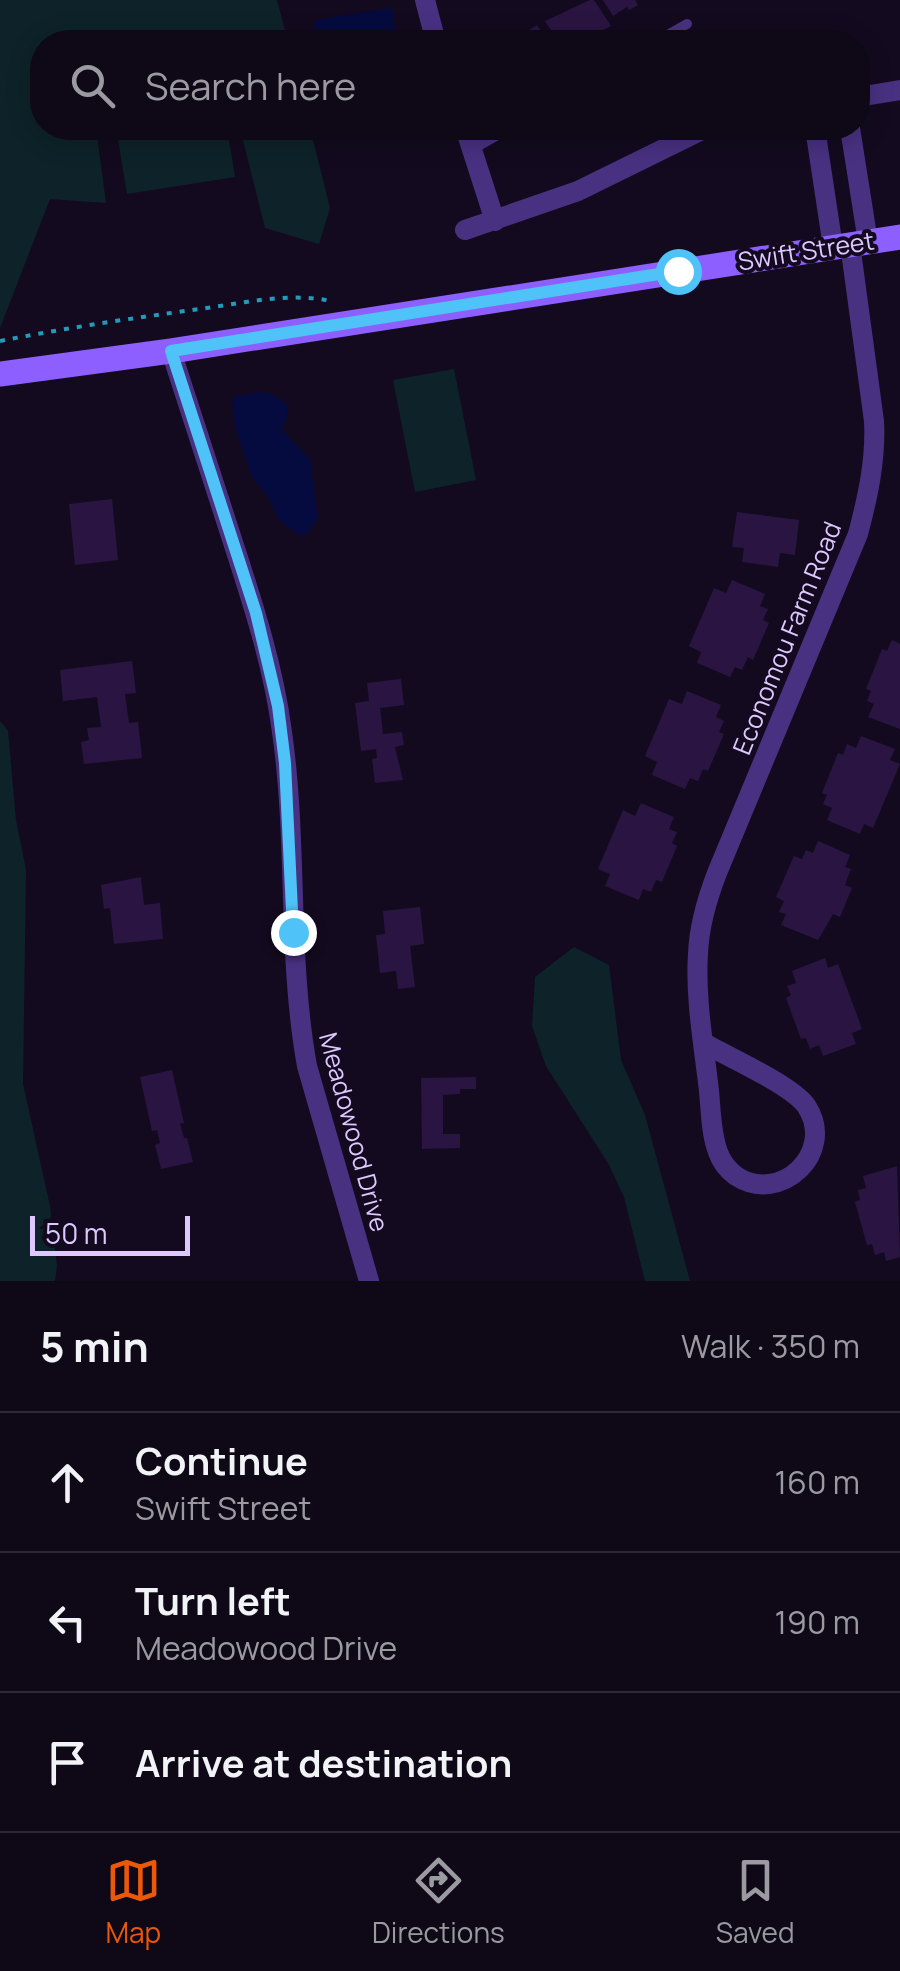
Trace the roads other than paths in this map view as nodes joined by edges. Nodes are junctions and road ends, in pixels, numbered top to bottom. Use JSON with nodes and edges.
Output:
{"nodes":[{"id":1,"x":425,"y":0,"type":"edge"},
{"id":2,"x":688,"y":24,"type":"dead end"},
{"id":3,"x":433,"y":30,"type":"edge"},
{"id":4,"x":677,"y":30,"type":"edge"},
{"id":5,"x":900,"y":90,"type":"edge"},
{"id":6,"x":870,"y":95,"type":"edge"},
{"id":7,"x":470,"y":140,"type":"edge"},
{"id":8,"x":489,"y":140,"type":"edge"},
{"id":9,"x":682,"y":140,"type":"edge"},
{"id":10,"x":819,"y":140,"type":"edge"},
{"id":11,"x":850,"y":140,"type":"edge"},
{"id":12,"x":473,"y":149,"type":"junction"},
{"id":13,"x":495,"y":221,"type":"junction"},
{"id":14,"x":464,"y":230,"type":"dead end"},
{"id":15,"x":900,"y":237,"type":"edge"},
{"id":16,"x":850,"y":244,"type":"junction"},
{"id":17,"x":171,"y":351,"type":"junction"},
{"id":18,"x":0,"y":374,"type":"edge"},
{"id":19,"x":704,"y":1043,"type":"junction"},
{"id":20,"x":369,"y":1281,"type":"edge"}],
"edges":[{"from":1,"to":3,"type":"street"},
{"from":2,"to":4,"type":"lane"},
{"from":5,"to":6,"type":"street"},
{"from":7,"to":12,"type":"street"},
{"from":8,"to":12,"type":"lane"},
{"from":9,"to":13,"type":"street"},
{"from":10,"to":16,"type":"street"},
{"from":11,"to":16,"type":"street"},
{"from":12,"to":13,"type":"street"},
{"from":13,"to":14,"type":"street"},
{"from":15,"to":16,"type":"street","name":"Swift Street"},
{"from":16,"to":17,"type":"street","name":"Swift Street"},
{"from":16,"to":19,"type":"street","name":"Economou Farm Road"},
{"from":17,"to":18,"type":"street","name":"Swift Street"},
{"from":17,"to":20,"type":"street","name":"Meadowood Drive"},
{"from":19,"to":19,"type":"street","name":"Economou Farm Road"}]}
